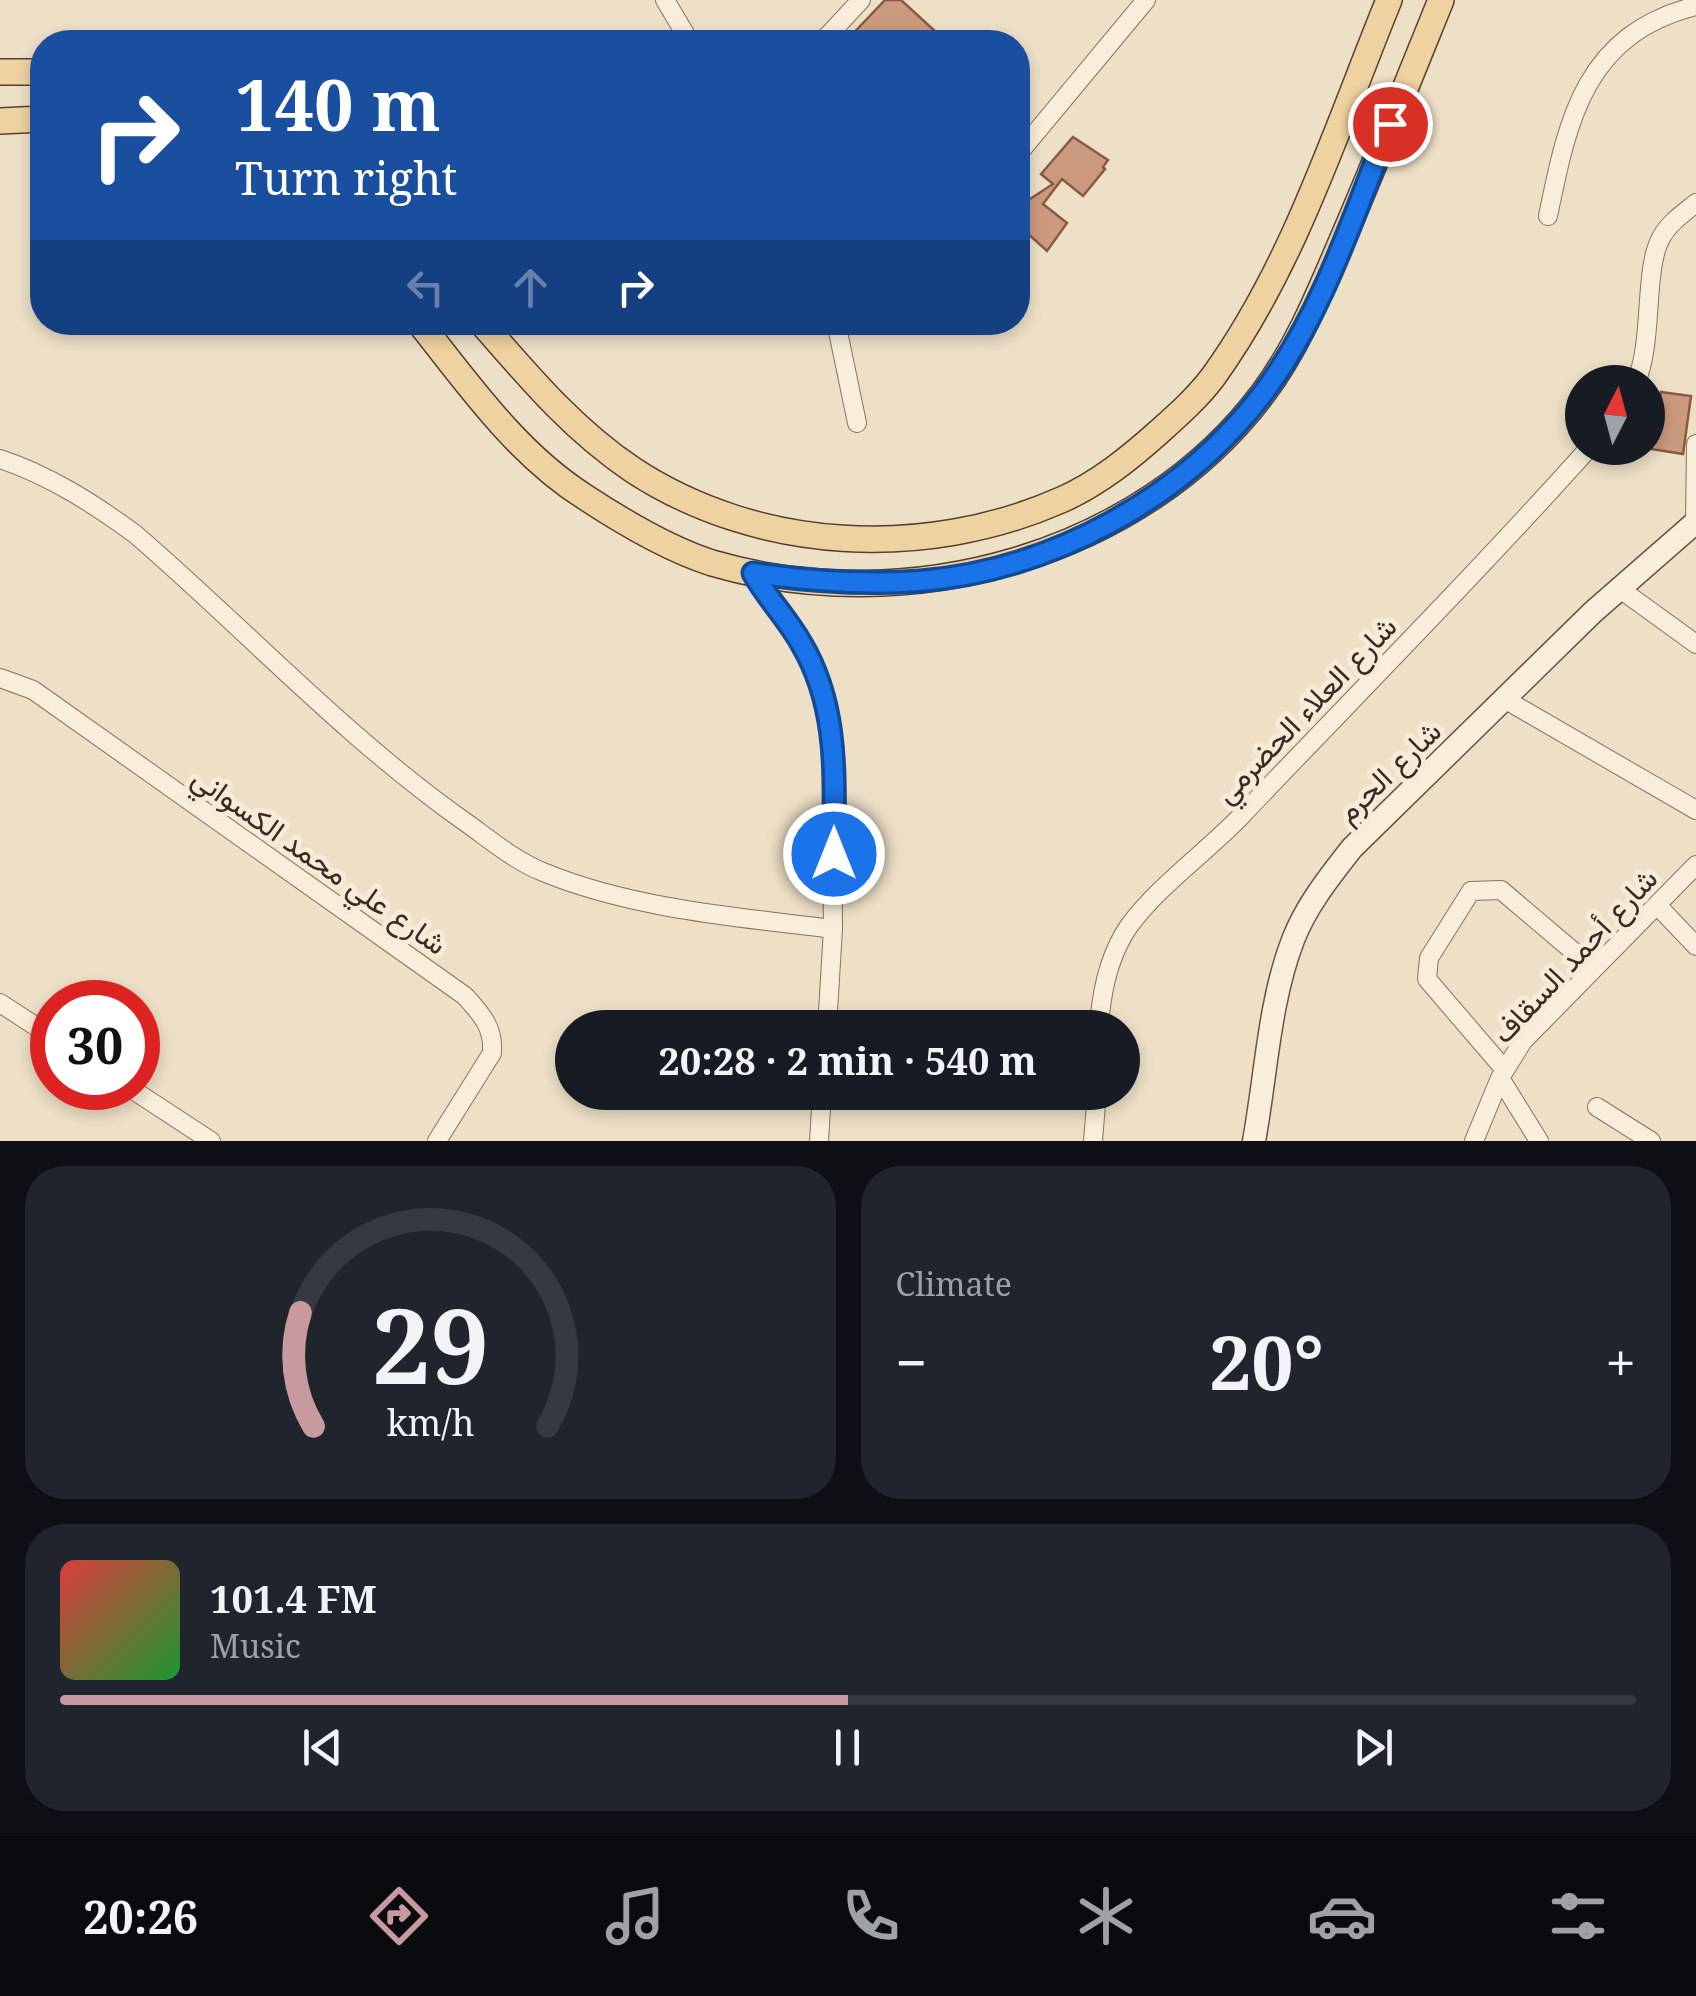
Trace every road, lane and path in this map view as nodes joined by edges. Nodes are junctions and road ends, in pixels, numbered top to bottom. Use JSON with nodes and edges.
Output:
{"nodes":[{"id":1,"x":665,"y":0,"type":"edge"},
{"id":2,"x":861,"y":0,"type":"edge"},
{"id":3,"x":1146,"y":0,"type":"edge"},
{"id":4,"x":1389,"y":0,"type":"edge"},
{"id":5,"x":1441,"y":0,"type":"edge"},
{"id":6,"x":1696,"y":6,"type":"edge"},
{"id":7,"x":683,"y":30,"type":"edge"},
{"id":8,"x":833,"y":30,"type":"edge"},
{"id":9,"x":0,"y":72,"type":"edge"},
{"id":10,"x":30,"y":72,"type":"edge"},
{"id":11,"x":30,"y":120,"type":"edge"},
{"id":12,"x":0,"y":121,"type":"edge"},
{"id":13,"x":1030,"y":140,"type":"edge"},
{"id":14,"x":1696,"y":203,"type":"edge"},
{"id":15,"x":1548,"y":216,"type":"dead end"},
{"id":16,"x":429,"y":335,"type":"edge"},
{"id":17,"x":492,"y":335,"type":"edge"},
{"id":18,"x":839,"y":335,"type":"edge"},
{"id":19,"x":1640,"y":365,"type":"edge"},
{"id":20,"x":856,"y":423,"type":"dead end"},
{"id":21,"x":1696,"y":444,"type":"edge"},
{"id":22,"x":0,"y":460,"type":"edge"},
{"id":23,"x":1574,"y":465,"type":"edge"},
{"id":24,"x":1696,"y":523,"type":"edge"},
{"id":25,"x":753,"y":573,"type":"junction"},
{"id":26,"x":1620,"y":589,"type":"junction"},
{"id":27,"x":1696,"y":644,"type":"edge"},
{"id":28,"x":0,"y":678,"type":"edge"},
{"id":29,"x":1506,"y":700,"type":"junction"},
{"id":30,"x":1696,"y":810,"type":"edge"},
{"id":31,"x":1696,"y":865,"type":"edge"},
{"id":32,"x":1657,"y":905,"type":"junction"},
{"id":33,"x":833,"y":929,"type":"junction"},
{"id":34,"x":1696,"y":946,"type":"edge"},
{"id":35,"x":1593,"y":968,"type":"junction"},
{"id":36,"x":0,"y":1003,"type":"edge"},
{"id":37,"x":827,"y":1010,"type":"edge"},
{"id":38,"x":1101,"y":1010,"type":"edge"},
{"id":39,"x":30,"y":1023,"type":"edge"},
{"id":40,"x":1503,"y":1074,"type":"junction"},
{"id":41,"x":1597,"y":1106,"type":"dead end"},
{"id":42,"x":160,"y":1108,"type":"edge"},
{"id":43,"x":821,"y":1110,"type":"edge"},
{"id":44,"x":1096,"y":1110,"type":"edge"},
{"id":45,"x":211,"y":1141,"type":"edge"},
{"id":46,"x":437,"y":1141,"type":"edge"},
{"id":47,"x":819,"y":1141,"type":"edge"},
{"id":48,"x":1094,"y":1141,"type":"edge"},
{"id":49,"x":1254,"y":1141,"type":"edge"},
{"id":50,"x":1474,"y":1141,"type":"edge"},
{"id":51,"x":1539,"y":1141,"type":"edge"},
{"id":52,"x":1651,"y":1141,"type":"edge"}],
"edges":[{"from":1,"to":7,"type":"street"},
{"from":2,"to":8,"type":"street"},
{"from":3,"to":13,"type":"street"},
{"from":4,"to":17,"type":"main road"},
{"from":5,"to":25,"type":"main road"},
{"from":6,"to":15,"type":"street"},
{"from":9,"to":10,"type":"main road"},
{"from":11,"to":12,"type":"main road"},
{"from":14,"to":19,"type":"street"},
{"from":16,"to":25,"type":"main road"},
{"from":18,"to":20,"type":"street"},
{"from":21,"to":24,"type":"street"},
{"from":22,"to":33,"type":"street"},
{"from":23,"to":38,"type":"street","name":"شارع العلاء الحضرمي"},
{"from":24,"to":26,"type":"street","name":"شارع الحرم"},
{"from":25,"to":33,"type":"street"},
{"from":26,"to":27,"type":"street"},
{"from":26,"to":29,"type":"street","name":"شارع الحرم"},
{"from":28,"to":46,"type":"street","name":"شارع علي محمد الكسواني"},
{"from":29,"to":30,"type":"street"},
{"from":29,"to":49,"type":"street","name":"شارع الحرم"},
{"from":31,"to":32,"type":"street","name":"شارع أحمد السقاف"},
{"from":32,"to":34,"type":"street"},
{"from":32,"to":35,"type":"street","name":"شارع أحمد السقاف"},
{"from":33,"to":37,"type":"street"},
{"from":35,"to":40,"type":"street","name":"شارع أحمد السقاف"},
{"from":35,"to":40,"type":"street"},
{"from":36,"to":39,"type":"street"},
{"from":40,"to":50,"type":"street","name":"شارع أحمد السقاف"},
{"from":40,"to":51,"type":"street"},
{"from":41,"to":52,"type":"street"},
{"from":42,"to":45,"type":"street"},
{"from":43,"to":47,"type":"street"},
{"from":44,"to":48,"type":"street"}]}
